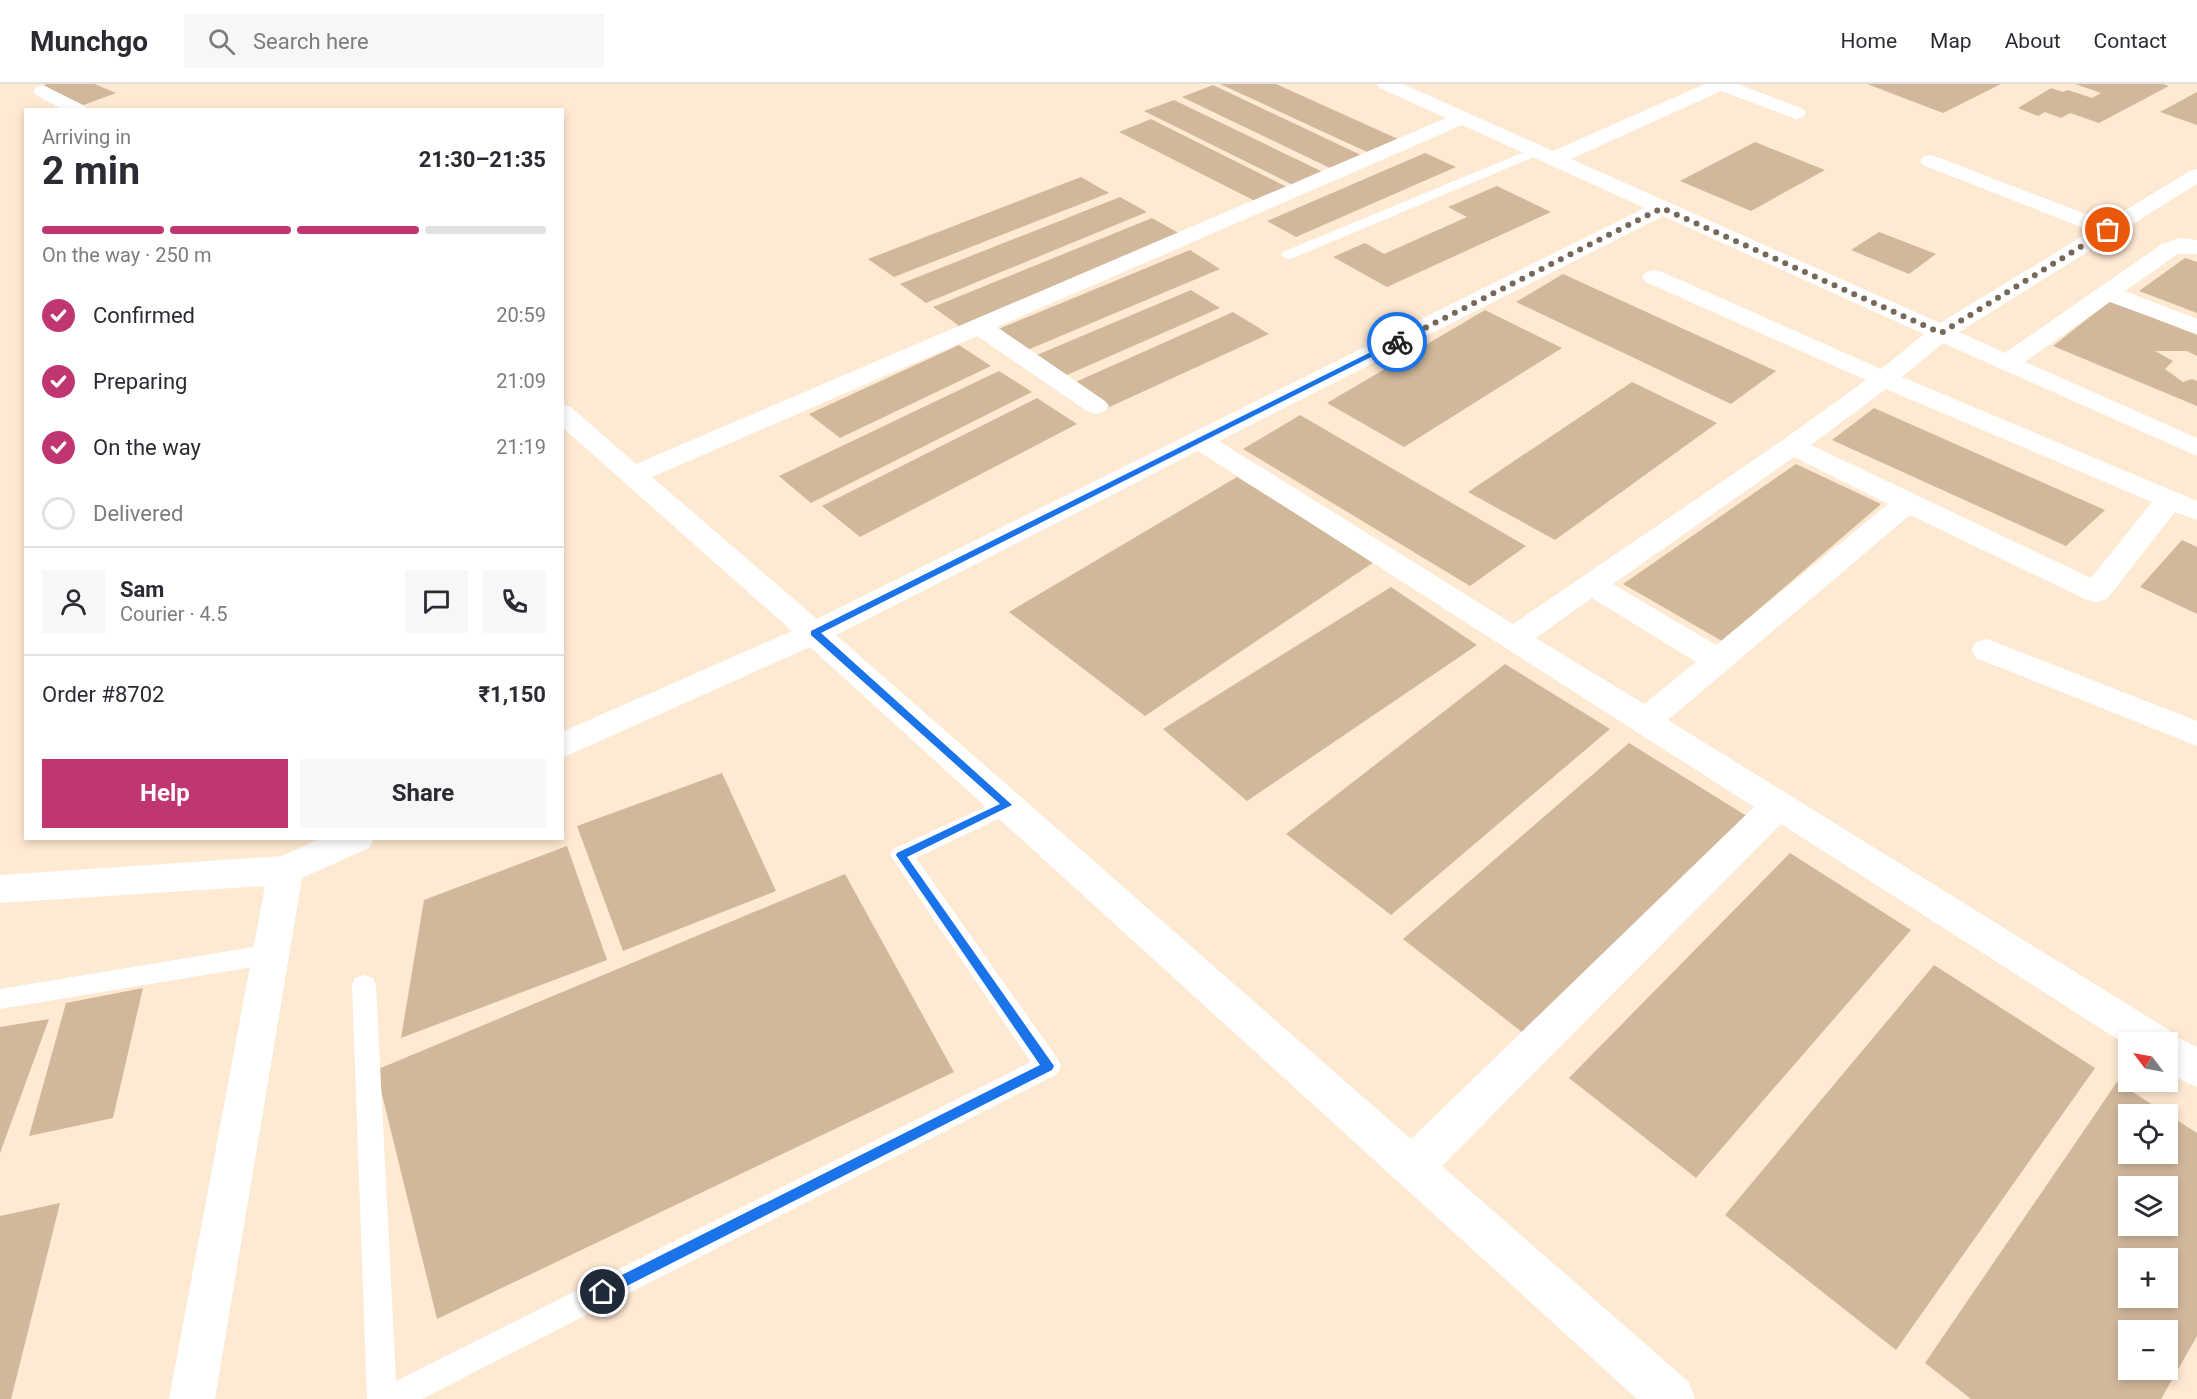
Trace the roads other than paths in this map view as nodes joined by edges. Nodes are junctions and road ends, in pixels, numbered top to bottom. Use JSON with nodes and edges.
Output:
{"nodes":[{"id":1,"x":1721,"y":84,"type":"edge"},
{"id":2,"x":1402,"y":86,"type":"edge"},
{"id":3,"x":43,"y":91,"type":"dead end"},
{"id":4,"x":74,"y":108,"type":"edge"},
{"id":5,"x":1796,"y":113,"type":"dead end"},
{"id":6,"x":1462,"y":118,"type":"junction"},
{"id":7,"x":1544,"y":155,"type":"junction"},
{"id":8,"x":1930,"y":161,"type":"dead end"},
{"id":9,"x":2197,"y":175,"type":"edge"},
{"id":10,"x":1662,"y":208,"type":"junction"},
{"id":11,"x":2108,"y":230,"type":"junction"},
{"id":12,"x":2197,"y":247,"type":"edge"},
{"id":13,"x":1288,"y":255,"type":"dead end"},
{"id":14,"x":1654,"y":277,"type":"dead end"},
{"id":15,"x":2107,"y":292,"type":"junction"},
{"id":16,"x":979,"y":326,"type":"junction"},
{"id":17,"x":2197,"y":327,"type":"edge"},
{"id":18,"x":1941,"y":333,"type":"junction"},
{"id":19,"x":2007,"y":363,"type":"junction"},
{"id":20,"x":1884,"y":379,"type":"junction"},
{"id":21,"x":1096,"y":406,"type":"dead end"},
{"id":22,"x":564,"y":415,"type":"edge"},
{"id":23,"x":1200,"y":441,"type":"junction"},
{"id":24,"x":1792,"y":446,"type":"junction"},
{"id":25,"x":2197,"y":448,"type":"edge"},
{"id":26,"x":633,"y":474,"type":"junction"},
{"id":27,"x":2170,"y":499,"type":"junction"},
{"id":28,"x":1907,"y":503,"type":"junction"},
{"id":29,"x":2197,"y":511,"type":"edge"},
{"id":30,"x":1592,"y":585,"type":"junction"},
{"id":31,"x":814,"y":633,"type":"junction"},
{"id":32,"x":1514,"y":638,"type":"junction"},
{"id":33,"x":1987,"y":650,"type":"dead end"},
{"id":34,"x":1718,"y":661,"type":"junction"},
{"id":35,"x":1645,"y":721,"type":"junction"},
{"id":36,"x":2197,"y":734,"type":"edge"},
{"id":37,"x":564,"y":745,"type":"edge"},
{"id":38,"x":1007,"y":805,"type":"junction"},
{"id":39,"x":1778,"y":805,"type":"junction"},
{"id":40,"x":353,"y":840,"type":"edge"},
{"id":41,"x":286,"y":870,"type":"junction"},
{"id":42,"x":0,"y":889,"type":"edge"},
{"id":43,"x":271,"y":954,"type":"junction"},
{"id":44,"x":364,"y":985,"type":"dead end"},
{"id":45,"x":0,"y":999,"type":"edge"},
{"id":46,"x":2139,"y":1032,"type":"edge"},
{"id":47,"x":2178,"y":1057,"type":"edge"},
{"id":48,"x":2197,"y":1069,"type":"edge"},
{"id":49,"x":1412,"y":1167,"type":"junction"},
{"id":50,"x":192,"y":1399,"type":"edge"},
{"id":51,"x":382,"y":1399,"type":"edge"},
{"id":52,"x":391,"y":1399,"type":"edge"},
{"id":53,"x":1672,"y":1399,"type":"edge"}],
"edges":[{"from":1,"to":5,"type":"street"},
{"from":1,"to":7,"type":"street"},
{"from":2,"to":6,"type":"street"},
{"from":3,"to":4,"type":"street"},
{"from":6,"to":7,"type":"street"},
{"from":6,"to":16,"type":"street"},
{"from":7,"to":10,"type":"street"},
{"from":7,"to":13,"type":"lane"},
{"from":8,"to":11,"type":"street"},
{"from":9,"to":11,"type":"street"},
{"from":10,"to":18,"type":"street"},
{"from":10,"to":23,"type":"street"},
{"from":11,"to":18,"type":"street"},
{"from":12,"to":15,"type":"street"},
{"from":14,"to":20,"type":"street"},
{"from":15,"to":17,"type":"street"},
{"from":15,"to":19,"type":"street"},
{"from":16,"to":21,"type":"street"},
{"from":16,"to":26,"type":"street"},
{"from":18,"to":19,"type":"street"},
{"from":18,"to":20,"type":"street"},
{"from":19,"to":25,"type":"street"},
{"from":20,"to":24,"type":"street"},
{"from":20,"to":27,"type":"street"},
{"from":22,"to":26,"type":"street"},
{"from":23,"to":31,"type":"street"},
{"from":23,"to":32,"type":"street"},
{"from":24,"to":28,"type":"street"},
{"from":24,"to":30,"type":"street"},
{"from":26,"to":31,"type":"street"},
{"from":27,"to":28,"type":"street"},
{"from":27,"to":29,"type":"street"},
{"from":28,"to":34,"type":"street"},
{"from":30,"to":32,"type":"street"},
{"from":30,"to":34,"type":"street"},
{"from":31,"to":37,"type":"street"},
{"from":31,"to":38,"type":"street"},
{"from":32,"to":35,"type":"street"},
{"from":33,"to":36,"type":"street"},
{"from":34,"to":35,"type":"street"},
{"from":35,"to":39,"type":"street"},
{"from":38,"to":49,"type":"street"},
{"from":38,"to":52,"type":"lane"},
{"from":39,"to":46,"type":"street"},
{"from":39,"to":49,"type":"street"},
{"from":40,"to":41,"type":"street"},
{"from":41,"to":42,"type":"street"},
{"from":41,"to":43,"type":"street"},
{"from":43,"to":45,"type":"lane"},
{"from":43,"to":50,"type":"street"},
{"from":44,"to":51,"type":"lane"},
{"from":47,"to":48,"type":"street"},
{"from":49,"to":53,"type":"street"}]}
